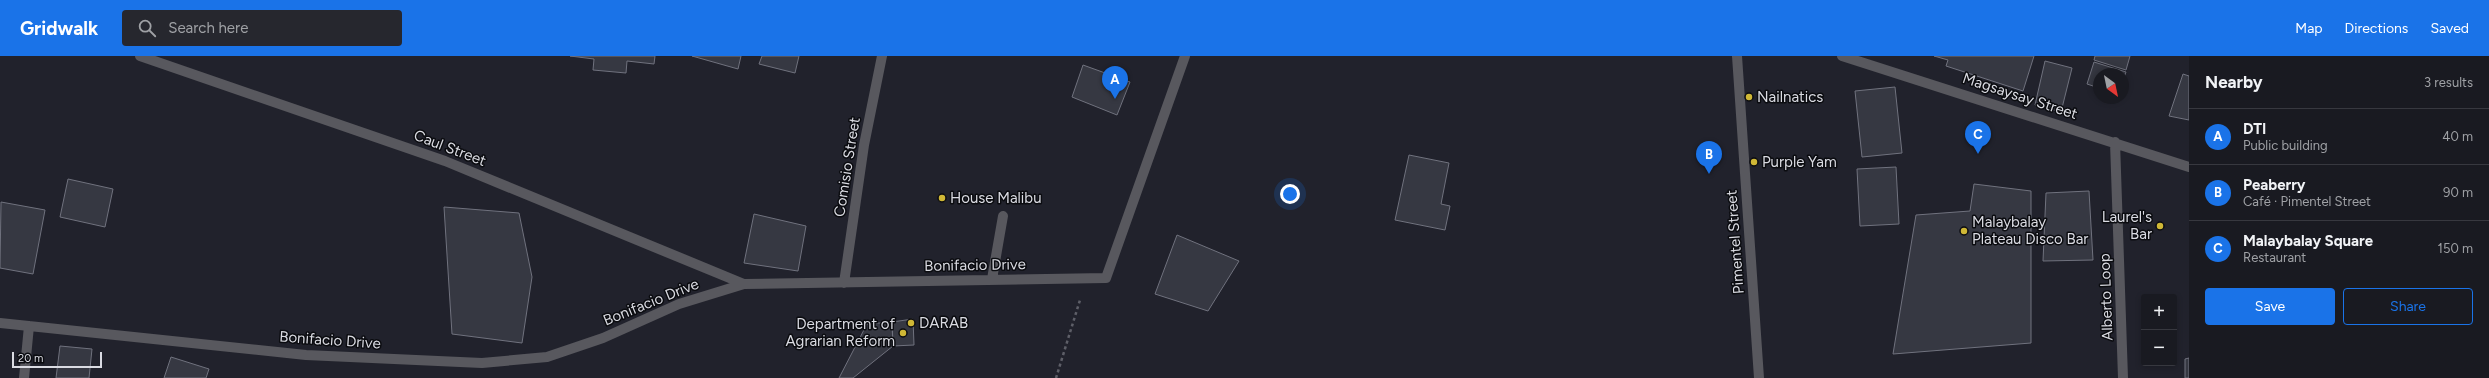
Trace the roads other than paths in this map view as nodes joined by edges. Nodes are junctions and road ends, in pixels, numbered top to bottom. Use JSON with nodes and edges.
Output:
{"nodes":[{"id":1,"x":140,"y":56,"type":"edge"},
{"id":2,"x":882,"y":56,"type":"edge"},
{"id":3,"x":1185,"y":56,"type":"edge"},
{"id":4,"x":1736,"y":56,"type":"edge"},
{"id":5,"x":1842,"y":56,"type":"edge"},
{"id":6,"x":2115,"y":142,"type":"junction"},
{"id":7,"x":2189,"y":167,"type":"edge"},
{"id":8,"x":1002,"y":216,"type":"dead end"},
{"id":9,"x":992,"y":279,"type":"junction"},
{"id":10,"x":844,"y":283,"type":"junction"},
{"id":11,"x":744,"y":284,"type":"junction"},
{"id":12,"x":0,"y":323,"type":"edge"},
{"id":13,"x":29,"y":326,"type":"junction"},
{"id":14,"x":24,"y":378,"type":"edge"},
{"id":15,"x":1759,"y":378,"type":"edge"},
{"id":16,"x":2123,"y":378,"type":"edge"}],
"edges":[{"from":1,"to":11,"type":"street","name":"Caul Street"},
{"from":2,"to":10,"type":"street","name":"Comisio Street"},
{"from":3,"to":9,"type":"street","name":"Bonifacio Drive"},
{"from":4,"to":15,"type":"street","name":"Pimentel Street"},
{"from":5,"to":6,"type":"street","name":"Magsaysay Street"},
{"from":6,"to":7,"type":"street","name":"Magsaysay Street"},
{"from":6,"to":16,"type":"street","name":"Alberto Loop"},
{"from":8,"to":9,"type":"street"},
{"from":9,"to":10,"type":"street","name":"Bonifacio Drive"},
{"from":10,"to":11,"type":"street","name":"Bonifacio Drive"},
{"from":11,"to":13,"type":"street","name":"Bonifacio Drive"},
{"from":12,"to":13,"type":"street","name":"Bonifacio Drive"},
{"from":13,"to":14,"type":"street"}]}
